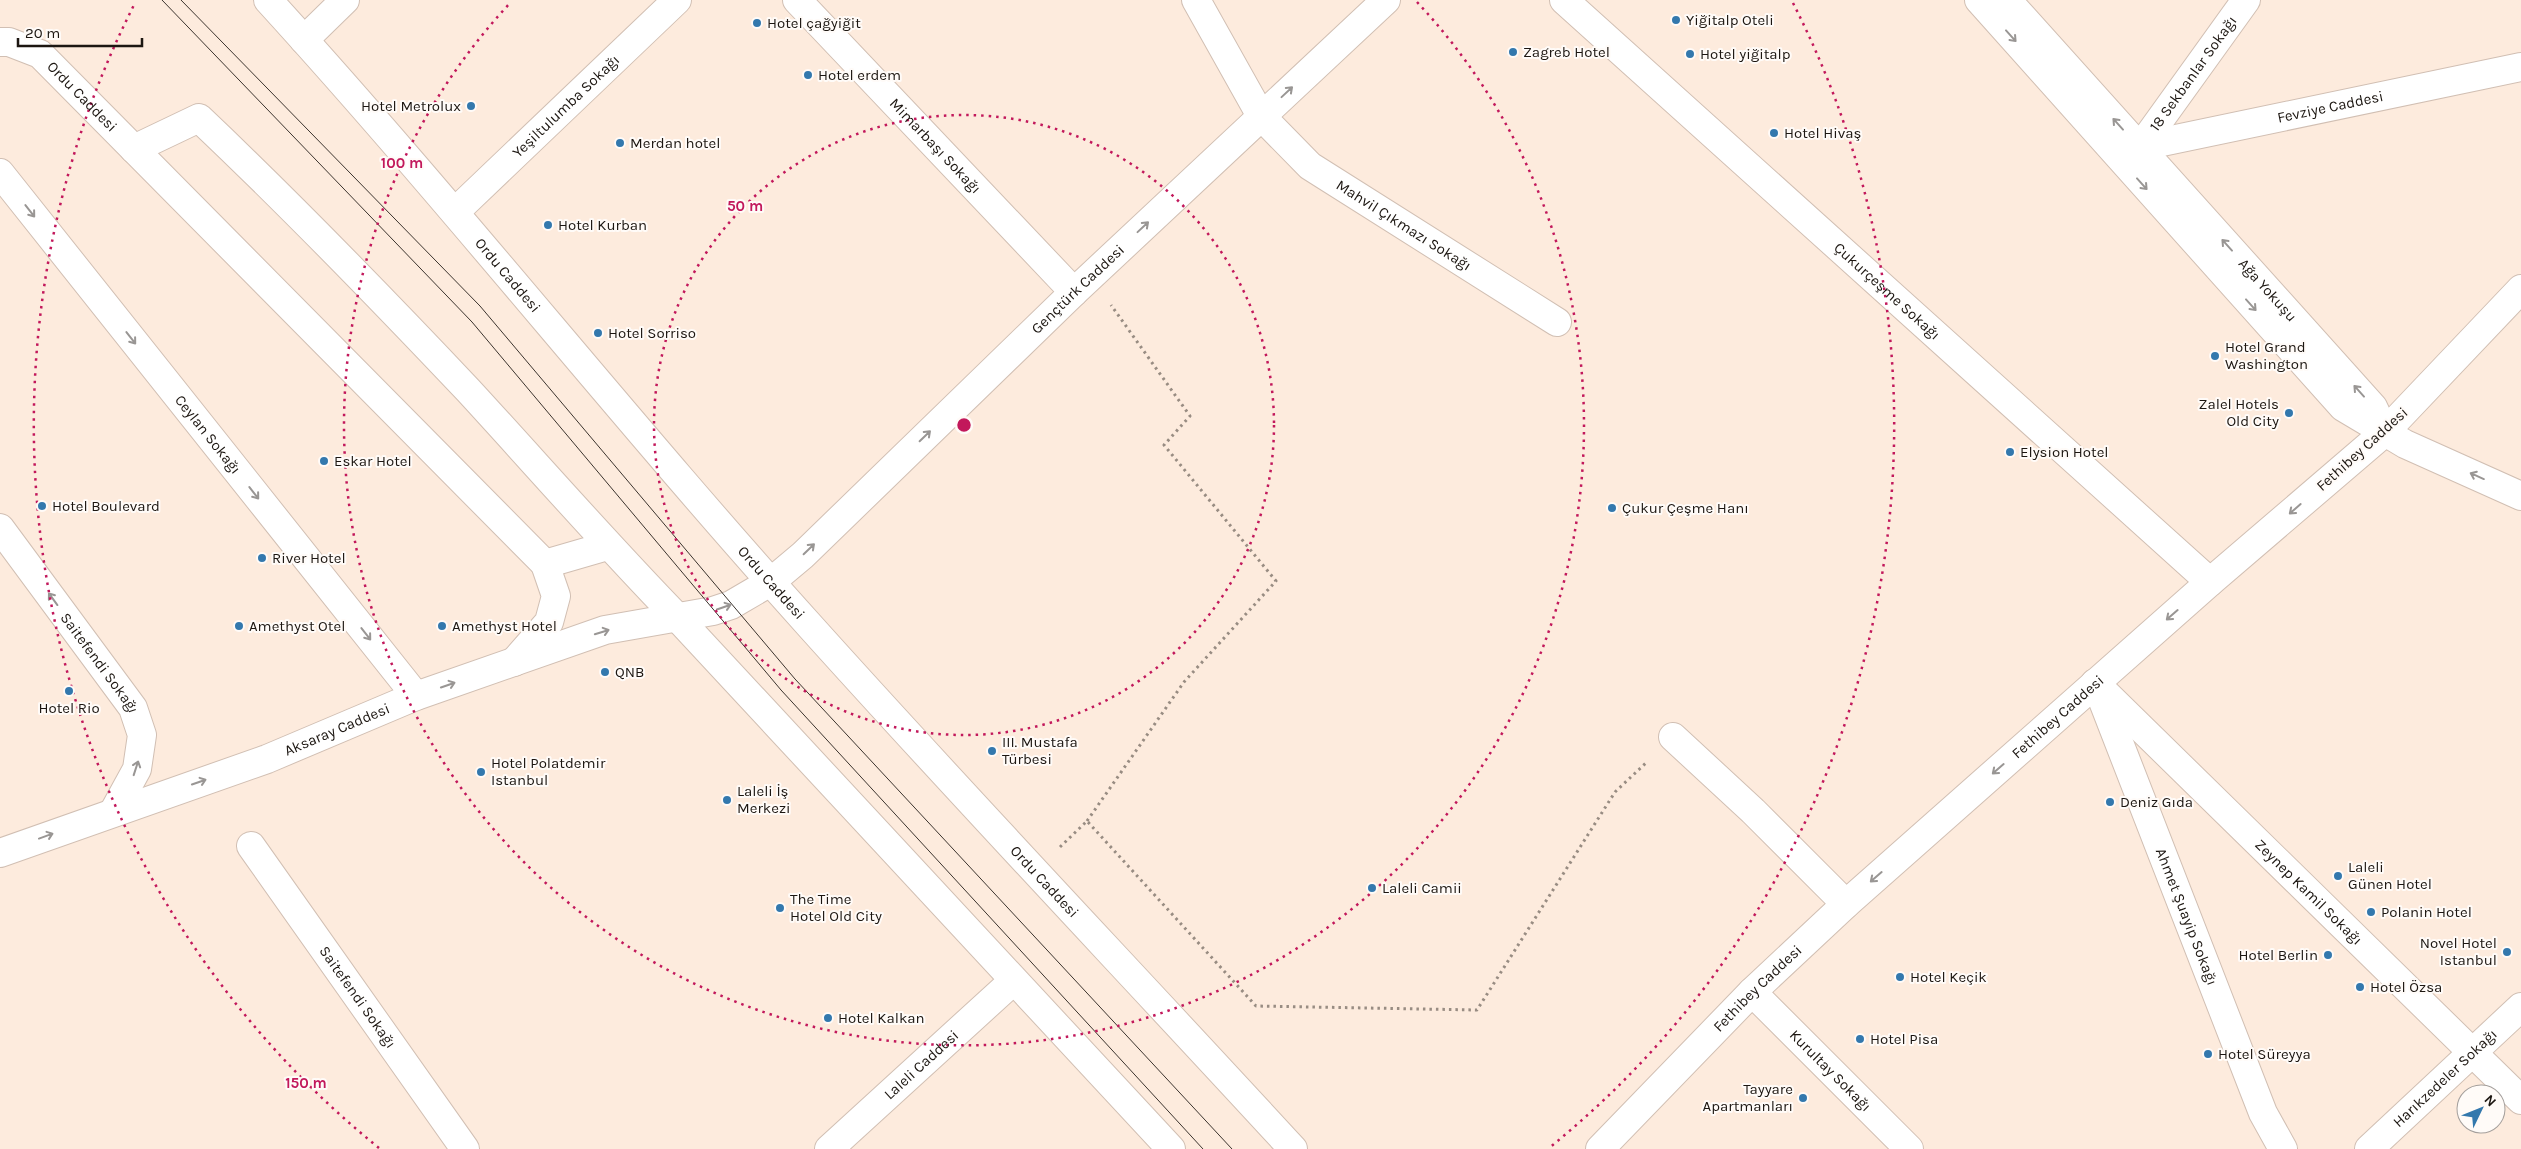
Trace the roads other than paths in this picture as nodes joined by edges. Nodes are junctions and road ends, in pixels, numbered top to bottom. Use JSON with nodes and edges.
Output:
{"nodes":[{"id":1,"x":268,"y":0,"type":"edge"},
{"id":2,"x":344,"y":0,"type":"edge"},
{"id":3,"x":677,"y":0,"type":"edge"},
{"id":4,"x":796,"y":0,"type":"edge"},
{"id":5,"x":1196,"y":0,"type":"edge"},
{"id":6,"x":1386,"y":0,"type":"edge"},
{"id":7,"x":1564,"y":0,"type":"edge"},
{"id":8,"x":1979,"y":0,"type":"edge"},
{"id":9,"x":2007,"y":0,"type":"edge"},
{"id":10,"x":2246,"y":0,"type":"edge"},
{"id":11,"x":304,"y":40,"type":"junction"},
{"id":12,"x":0,"y":42,"type":"edge"},
{"id":13,"x":2521,"y":67,"type":"edge"},
{"id":14,"x":1261,"y":116,"type":"junction"},
{"id":15,"x":134,"y":149,"type":"junction"},
{"id":16,"x":2132,"y":156,"type":"junction"},
{"id":17,"x":0,"y":173,"type":"edge"},
{"id":18,"x":456,"y":211,"type":"junction"},
{"id":19,"x":1083,"y":284,"type":"junction"},
{"id":20,"x":2521,"y":289,"type":"edge"},
{"id":21,"x":1557,"y":322,"type":"dead end"},
{"id":22,"x":2385,"y":432,"type":"junction"},
{"id":23,"x":2521,"y":496,"type":"edge"},
{"id":24,"x":0,"y":528,"type":"edge"},
{"id":25,"x":607,"y":546,"type":"junction"},
{"id":26,"x":545,"y":564,"type":"junction"},
{"id":27,"x":772,"y":581,"type":"junction"},
{"id":28,"x":2210,"y":582,"type":"junction"},
{"id":29,"x":676,"y":616,"type":"junction"},
{"id":30,"x":514,"y":662,"type":"junction"},
{"id":31,"x":2095,"y":683,"type":"junction"},
{"id":32,"x":416,"y":696,"type":"junction"},
{"id":33,"x":1673,"y":737,"type":"road end"},
{"id":34,"x":114,"y":811,"type":"junction"},
{"id":35,"x":251,"y":846,"type":"dead end"},
{"id":36,"x":0,"y":853,"type":"edge"},
{"id":37,"x":1846,"y":904,"type":"junction"},
{"id":38,"x":1014,"y":981,"type":"junction"},
{"id":39,"x":1752,"y":992,"type":"junction"},
{"id":40,"x":2521,"y":1007,"type":"edge"},
{"id":41,"x":2471,"y":1053,"type":"junction"},
{"id":42,"x":2521,"y":1100,"type":"edge"},
{"id":43,"x":465,"y":1149,"type":"edge"},
{"id":44,"x":829,"y":1149,"type":"edge"},
{"id":45,"x":1171,"y":1149,"type":"edge"},
{"id":46,"x":1293,"y":1149,"type":"edge"},
{"id":47,"x":1600,"y":1149,"type":"edge"},
{"id":48,"x":1909,"y":1149,"type":"edge"},
{"id":49,"x":2283,"y":1149,"type":"edge"},
{"id":50,"x":2369,"y":1149,"type":"edge"}],
"edges":[{"from":1,"to":11,"type":"street","name":"Ordu Caddesi"},
{"from":2,"to":11,"type":"street"},
{"from":3,"to":18,"type":"street","name":"Yeşiltulumba Sokağı"},
{"from":4,"to":19,"type":"street","name":"Mimarbaşı Sokağı"},
{"from":5,"to":14,"type":"street","name":"Mahvil Çıkmazı Sokağı"},
{"from":14,"to":6,"type":"street","name":"Gençtürk Caddesi","one_way":true},
{"from":7,"to":28,"type":"street","name":"Çukurçeşme Sokağı"},
{"from":8,"to":16,"type":"street","name":"Ağa Yokuşu","one_way":true},
{"from":16,"to":9,"type":"street","name":"Ağa Yokuşu","one_way":true},
{"from":10,"to":16,"type":"street","name":"18 Sekbanlar Sokağı"},
{"from":11,"to":18,"type":"street","name":"Ordu Caddesi"},
{"from":12,"to":15,"type":"street","name":"Ordu Caddesi"},
{"from":13,"to":16,"type":"street","name":"Fevziye Caddesi"},
{"from":19,"to":14,"type":"street","name":"Gençtürk Caddesi","one_way":true},
{"from":14,"to":21,"type":"street","name":"Mahvil Çıkmazı Sokağı"},
{"from":15,"to":25,"type":"street"},
{"from":15,"to":26,"type":"street","name":"Ordu Caddesi"},
{"from":16,"to":22,"type":"street","name":"Ağa Yokuşu"},
{"from":17,"to":32,"type":"street","name":"Ceylan Sokağı","one_way":true},
{"from":18,"to":27,"type":"street","name":"Ordu Caddesi"},
{"from":27,"to":19,"type":"street","name":"Gençtürk Caddesi","one_way":true},
{"from":20,"to":22,"type":"street","name":"Fethibey Caddesi"},
{"from":23,"to":22,"type":"street","one_way":true},
{"from":22,"to":28,"type":"street","name":"Fethibey Caddesi","one_way":true},
{"from":34,"to":24,"type":"street","name":"Saitefendi Sokağı","one_way":true},
{"from":25,"to":26,"type":"street"},
{"from":25,"to":29,"type":"street"},
{"from":26,"to":30,"type":"street"},
{"from":29,"to":27,"type":"street","name":"Gençtürk Caddesi","one_way":true},
{"from":27,"to":46,"type":"street","name":"Ordu Caddesi"},
{"from":28,"to":31,"type":"street","name":"Fethibey Caddesi","one_way":true},
{"from":30,"to":29,"type":"street","name":"Aksaray Caddesi","one_way":true},
{"from":29,"to":38,"type":"street"},
{"from":32,"to":30,"type":"street","name":"Aksaray Caddesi","one_way":true},
{"from":31,"to":37,"type":"street","name":"Fethibey Caddesi","one_way":true},
{"from":31,"to":41,"type":"street","name":"Zeynep Kamil Sokağı"},
{"from":31,"to":49,"type":"street","name":"Ahmet Şuayip Sokağı"},
{"from":34,"to":32,"type":"street","name":"Aksaray Caddesi","one_way":true},
{"from":33,"to":37,"type":"street"},
{"from":36,"to":34,"type":"street","name":"Aksaray Caddesi","one_way":true},
{"from":35,"to":43,"type":"street","name":"Saitefendi Sokağı"},
{"from":37,"to":39,"type":"street","name":"Fethibey Caddesi"},
{"from":38,"to":44,"type":"street","name":"Laleli Caddesi"},
{"from":38,"to":45,"type":"street"},
{"from":39,"to":47,"type":"street","name":"Fethibey Caddesi"},
{"from":39,"to":48,"type":"street","name":"Kurultay Sokağı"},
{"from":40,"to":41,"type":"street","name":"Harıkzedeler Sokağı"},
{"from":41,"to":42,"type":"street","name":"Zeynep Kamil Sokağı"},
{"from":41,"to":50,"type":"street","name":"Harıkzedeler Sokağı"}]}
